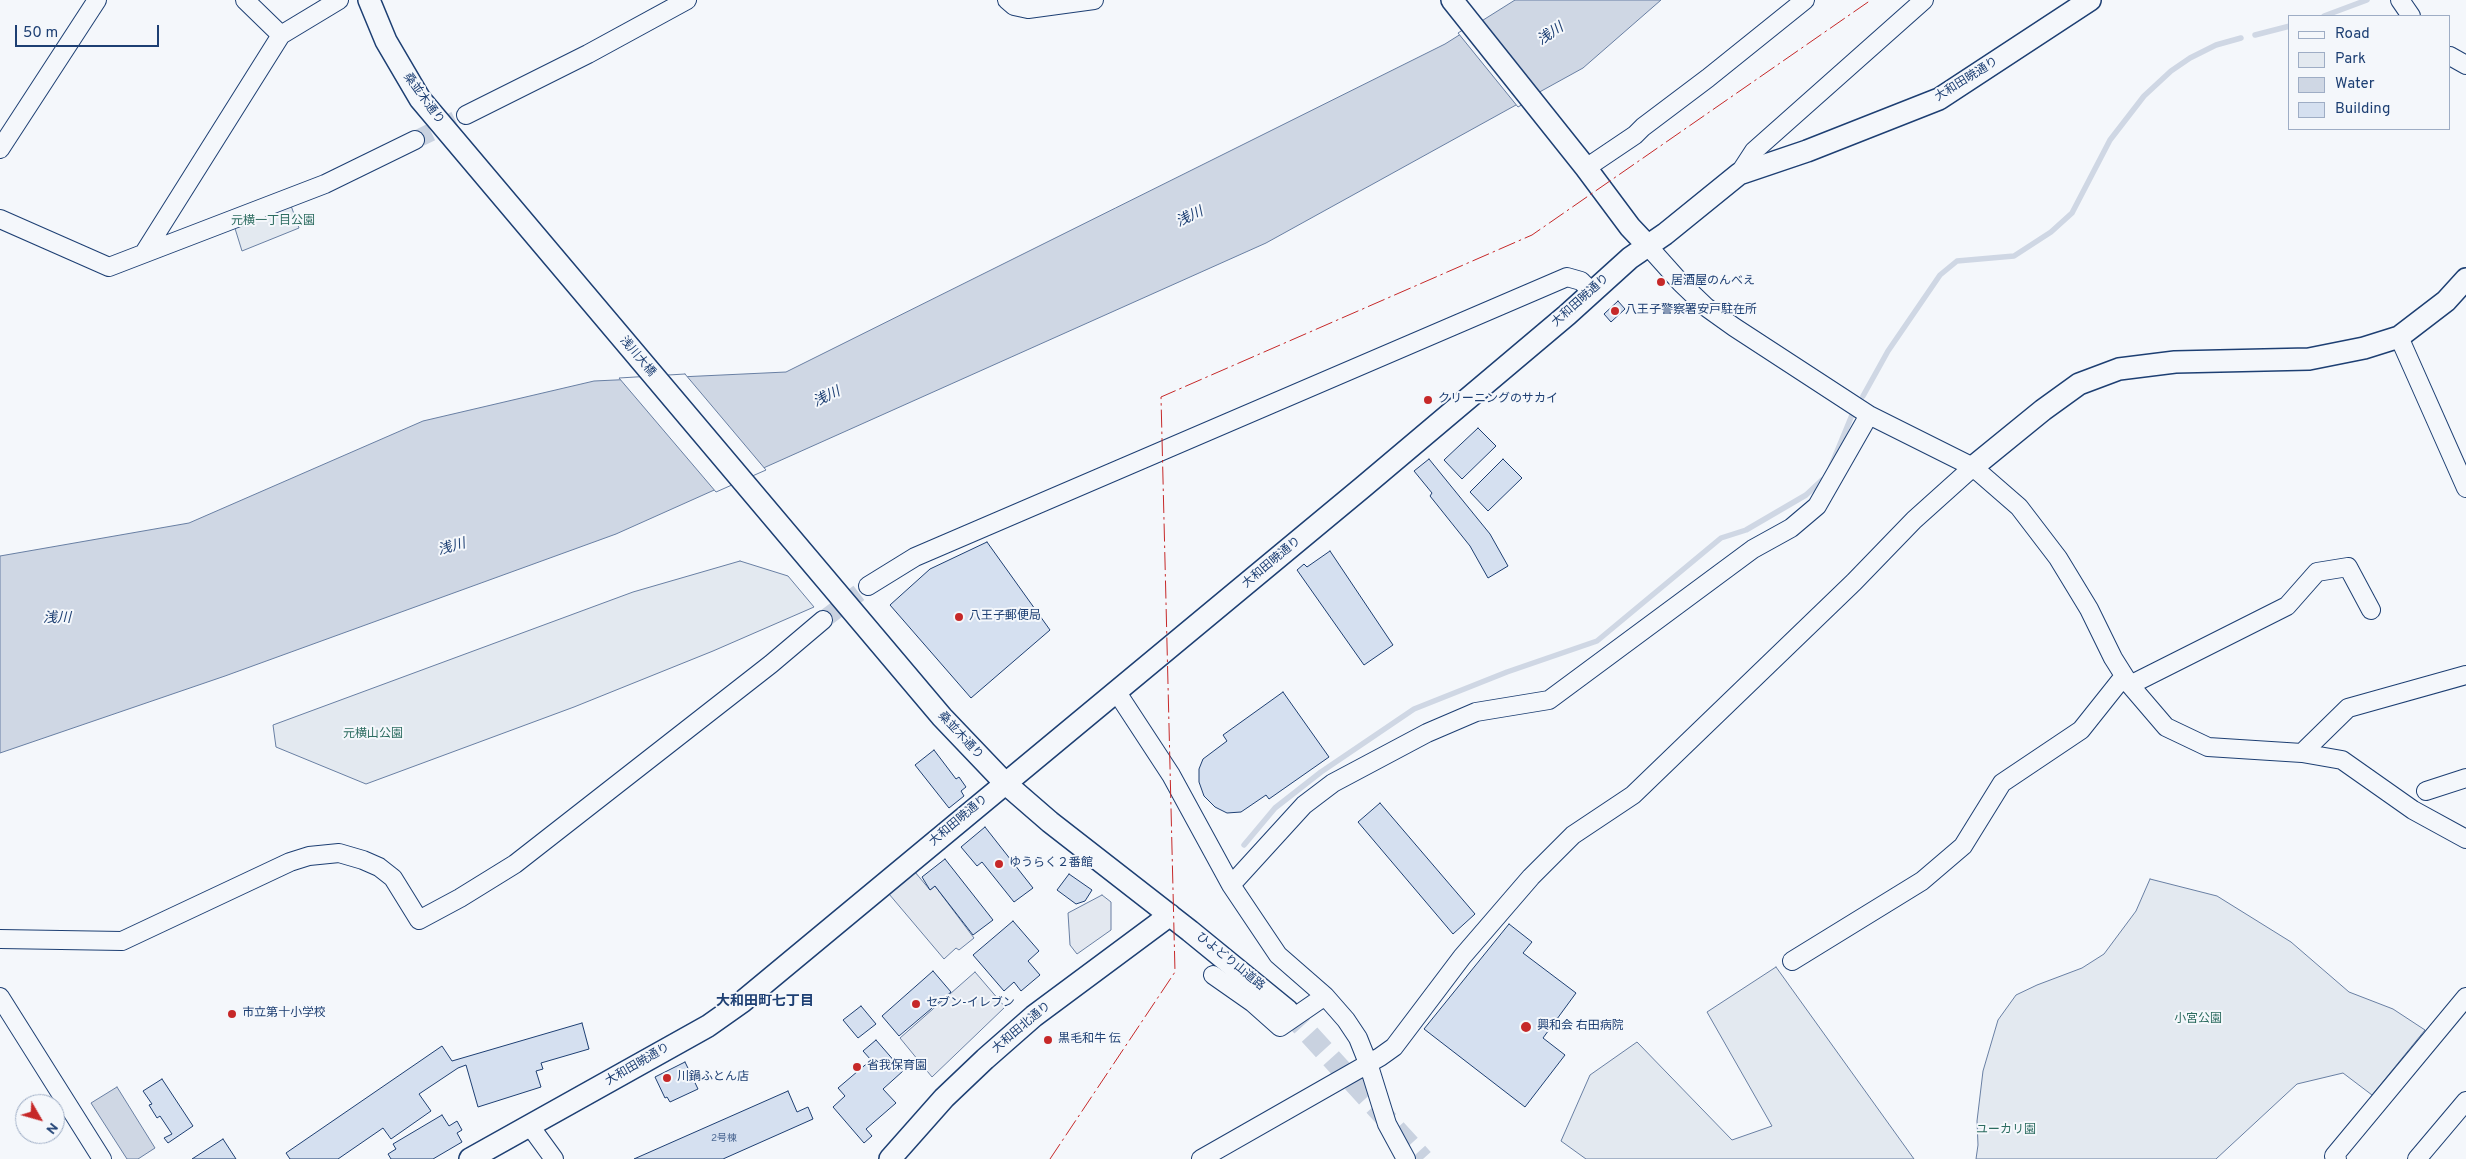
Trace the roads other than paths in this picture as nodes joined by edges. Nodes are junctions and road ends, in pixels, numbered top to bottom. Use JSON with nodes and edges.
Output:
{"nodes":[{"id":1,"x":97,"y":0,"type":"edge"},
{"id":2,"x":244,"y":0,"type":"edge"},
{"id":3,"x":339,"y":0,"type":"edge"},
{"id":4,"x":369,"y":0,"type":"edge"},
{"id":5,"x":687,"y":0,"type":"edge"},
{"id":6,"x":1007,"y":0,"type":"edge"},
{"id":7,"x":1094,"y":0,"type":"edge"},
{"id":8,"x":1452,"y":0,"type":"edge"},
{"id":9,"x":1805,"y":0,"type":"edge"},
{"id":10,"x":1924,"y":0,"type":"edge"},
{"id":11,"x":2090,"y":0,"type":"edge"},
{"id":12,"x":2400,"y":0,"type":"edge"},
{"id":13,"x":662,"y":6,"type":"edge"},
{"id":14,"x":2410,"y":15,"type":"edge"},
{"id":15,"x":281,"y":35,"type":"junction"},
{"id":16,"x":2451,"y":57,"type":"edge"},
{"id":17,"x":2466,"y":65,"type":"edge"},
{"id":18,"x":466,"y":115,"type":"tunnel mouth"},
{"id":19,"x":415,"y":140,"type":"tunnel mouth"},
{"id":20,"x":0,"y":149,"type":"edge"},
{"id":21,"x":1581,"y":162,"type":"junction"},
{"id":22,"x":1739,"y":174,"type":"junction"},
{"id":23,"x":494,"y":187,"type":"joint"},
{"id":24,"x":0,"y":219,"type":"edge"},
{"id":25,"x":1647,"y":245,"type":"junction"},
{"id":26,"x":144,"y":253,"type":"junction"},
{"id":27,"x":2466,"y":279,"type":"edge"},
{"id":28,"x":1591,"y":291,"type":"junction"},
{"id":29,"x":2399,"y":337,"type":"junction"},
{"id":30,"x":1869,"y":414,"type":"junction"},
{"id":31,"x":1973,"y":466,"type":"junction"},
{"id":32,"x":2466,"y":488,"type":"edge"},
{"id":33,"x":780,"y":527,"type":"joint"},
{"id":34,"x":868,"y":586,"type":"tunnel mouth"},
{"id":35,"x":2371,"y":610,"type":"dead end"},
{"id":36,"x":822,"y":620,"type":"tunnel mouth"},
{"id":37,"x":2466,"y":675,"type":"edge"},
{"id":38,"x":2127,"y":680,"type":"junction"},
{"id":39,"x":1116,"y":691,"type":"junction"},
{"id":40,"x":2302,"y":753,"type":"junction"},
{"id":41,"x":2466,"y":778,"type":"edge"},
{"id":42,"x":1005,"y":782,"type":"junction"},
{"id":43,"x":2426,"y":791,"type":"dead end"},
{"id":44,"x":2466,"y":839,"type":"edge"},
{"id":45,"x":1231,"y":885,"type":"junction"},
{"id":46,"x":1170,"y":915,"type":"junction"},
{"id":47,"x":0,"y":939,"type":"edge"},
{"id":48,"x":1792,"y":960,"type":"dead end"},
{"id":49,"x":1213,"y":975,"type":"dead end"},
{"id":50,"x":1325,"y":996,"type":"junction"},
{"id":51,"x":0,"y":998,"type":"edge"},
{"id":52,"x":2465,"y":1000,"type":"edge"},
{"id":53,"x":1288,"y":1011,"type":"tunnel mouth"},
{"id":54,"x":1368,"y":1063,"type":"junction"},
{"id":55,"x":2466,"y":1101,"type":"edge"},
{"id":56,"x":530,"y":1126,"type":"junction"},
{"id":57,"x":102,"y":1159,"type":"edge"},
{"id":58,"x":470,"y":1159,"type":"edge"},
{"id":59,"x":554,"y":1159,"type":"edge"},
{"id":60,"x":890,"y":1159,"type":"edge"},
{"id":61,"x":1201,"y":1159,"type":"edge"},
{"id":62,"x":1406,"y":1159,"type":"edge"},
{"id":63,"x":2337,"y":1159,"type":"edge"},
{"id":64,"x":2417,"y":1159,"type":"edge"}],
"edges":[{"from":1,"to":20,"type":"street"},
{"from":2,"to":15,"type":"street"},
{"from":3,"to":15,"type":"street"},
{"from":4,"to":23,"type":"street","name":"桑並木通り"},
{"from":5,"to":13,"type":"street"},
{"from":6,"to":7,"type":"street"},
{"from":8,"to":21,"type":"street"},
{"from":9,"to":21,"type":"street"},
{"from":10,"to":22,"type":"street"},
{"from":11,"to":22,"type":"street","name":"大和田暁通り"},
{"from":12,"to":14,"type":"street"},
{"from":13,"to":18,"type":"street"},
{"from":15,"to":26,"type":"street"},
{"from":16,"to":17,"type":"street"},
{"from":19,"to":26,"type":"street"},
{"from":21,"to":25,"type":"street"},
{"from":22,"to":25,"type":"street","name":"大和田暁通り"},
{"from":23,"to":33,"type":"street","name":"浅川大橋"},
{"from":24,"to":26,"type":"street"},
{"from":25,"to":28,"type":"street","name":"大和田暁通り"},
{"from":25,"to":30,"type":"street"},
{"from":27,"to":29,"type":"street"},
{"from":28,"to":34,"type":"street"},
{"from":28,"to":39,"type":"street","name":"大和田暁通り"},
{"from":29,"to":31,"type":"street"},
{"from":29,"to":32,"type":"street"},
{"from":30,"to":31,"type":"street"},
{"from":30,"to":45,"type":"street"},
{"from":31,"to":38,"type":"street"},
{"from":31,"to":54,"type":"street"},
{"from":33,"to":42,"type":"street","name":"桑並木通り"},
{"from":35,"to":38,"type":"street"},
{"from":36,"to":47,"type":"street"},
{"from":37,"to":40,"type":"street"},
{"from":38,"to":40,"type":"street"},
{"from":38,"to":48,"type":"street"},
{"from":39,"to":42,"type":"street","name":"大和田暁通り"},
{"from":39,"to":45,"type":"street"},
{"from":40,"to":44,"type":"street"},
{"from":41,"to":43,"type":"street"},
{"from":42,"to":46,"type":"street","name":"桑並木通り"},
{"from":42,"to":56,"type":"street","name":"大和田暁通り"},
{"from":45,"to":50,"type":"street"},
{"from":46,"to":53,"type":"street","name":"ひよどり山道路"},
{"from":46,"to":60,"type":"street","name":"大和田北通り"},
{"from":49,"to":50,"type":"street"},
{"from":50,"to":54,"type":"street"},
{"from":51,"to":57,"type":"street"},
{"from":52,"to":63,"type":"street"},
{"from":54,"to":61,"type":"street"},
{"from":54,"to":62,"type":"street"},
{"from":55,"to":64,"type":"street"},
{"from":56,"to":58,"type":"street","name":"大和田暁通り"},
{"from":56,"to":59,"type":"street"}]}
